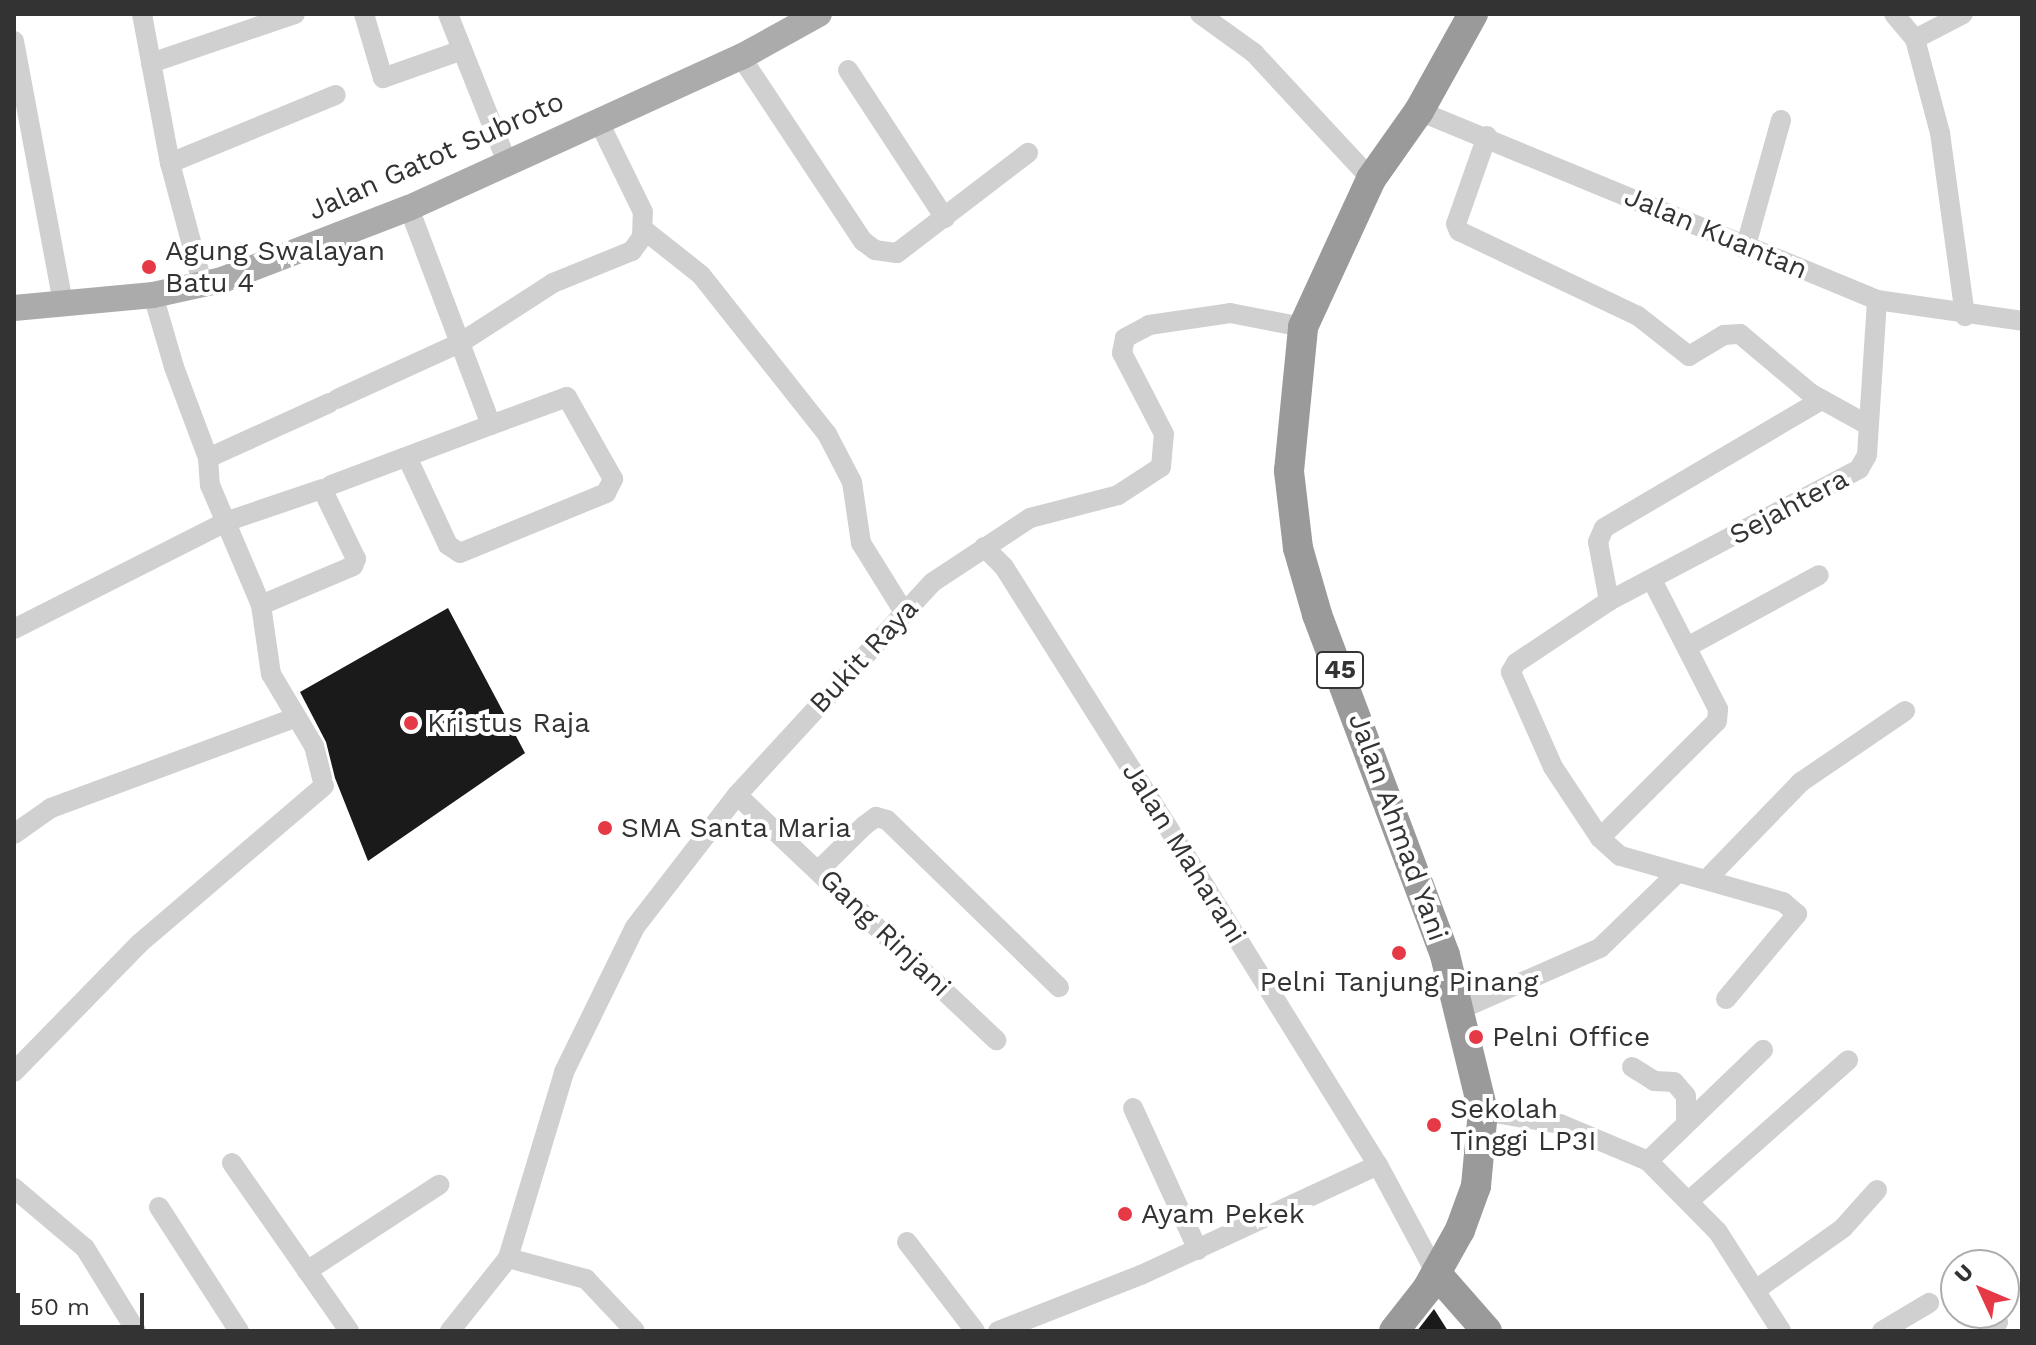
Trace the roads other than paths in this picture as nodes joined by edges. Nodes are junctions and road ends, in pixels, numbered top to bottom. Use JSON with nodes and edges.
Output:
{"nodes":[{"id":1,"x":142,"y":14,"type":"edge"},
{"id":2,"x":295,"y":14,"type":"edge"},
{"id":3,"x":364,"y":14,"type":"edge"},
{"id":4,"x":448,"y":14,"type":"edge"},
{"id":5,"x":819,"y":14,"type":"edge"},
{"id":6,"x":1200,"y":14,"type":"edge"},
{"id":7,"x":1473,"y":14,"type":"edge"},
{"id":8,"x":1894,"y":14,"type":"edge"},
{"id":9,"x":1963,"y":14,"type":"edge"},
{"id":10,"x":1915,"y":39,"type":"junction"},
{"id":11,"x":14,"y":41,"type":"edge"},
{"id":12,"x":462,"y":50,"type":"junction"},
{"id":13,"x":741,"y":57,"type":"junction"},
{"id":14,"x":151,"y":63,"type":"junction"},
{"id":15,"x":848,"y":70,"type":"dead end"},
{"id":16,"x":336,"y":95,"type":"dead end"},
{"id":17,"x":1419,"y":111,"type":"junction"},
{"id":18,"x":598,"y":120,"type":"junction"},
{"id":19,"x":1781,"y":120,"type":"dead end"},
{"id":20,"x":1487,"y":136,"type":"junction"},
{"id":21,"x":1028,"y":153,"type":"dead end"},
{"id":22,"x":506,"y":160,"type":"junction"},
{"id":23,"x":170,"y":163,"type":"junction"},
{"id":24,"x":1371,"y":179,"type":"junction"},
{"id":25,"x":409,"y":208,"type":"junction"},
{"id":26,"x":945,"y":218,"type":"junction"},
{"id":27,"x":643,"y":229,"type":"junction"},
{"id":28,"x":1745,"y":249,"type":"junction"},
{"id":29,"x":203,"y":286,"type":"junction"},
{"id":30,"x":153,"y":295,"type":"junction"},
{"id":31,"x":1877,"y":300,"type":"junction"},
{"id":32,"x":63,"y":303,"type":"junction"},
{"id":33,"x":14,"y":308,"type":"edge"},
{"id":34,"x":1965,"y":316,"type":"junction"},
{"id":35,"x":2022,"y":321,"type":"edge"},
{"id":36,"x":1303,"y":327,"type":"junction"},
{"id":37,"x":460,"y":343,"type":"junction"},
{"id":38,"x":1821,"y":400,"type":"junction"},
{"id":39,"x":491,"y":425,"type":"junction"},
{"id":40,"x":1868,"y":425,"type":"junction"},
{"id":41,"x":407,"y":457,"type":"junction"},
{"id":42,"x":208,"y":458,"type":"junction"},
{"id":43,"x":326,"y":490,"type":"junction"},
{"id":44,"x":228,"y":521,"type":"junction"},
{"id":45,"x":984,"y":547,"type":"junction"},
{"id":46,"x":1819,"y":575,"type":"dead end"},
{"id":47,"x":1652,"y":580,"type":"junction"},
{"id":48,"x":1609,"y":601,"type":"junction"},
{"id":49,"x":261,"y":605,"type":"junction"},
{"id":50,"x":904,"y":612,"type":"junction"},
{"id":51,"x":14,"y":629,"type":"edge"},
{"id":52,"x":1687,"y":647,"type":"junction"},
{"id":53,"x":1905,"y":711,"type":"dead end"},
{"id":54,"x":297,"y":717,"type":"junction"},
{"id":55,"x":737,"y":795,"type":"junction"},
{"id":56,"x":14,"y":834,"type":"edge"},
{"id":57,"x":1600,"y":838,"type":"junction"},
{"id":58,"x":819,"y":870,"type":"junction"},
{"id":59,"x":1675,"y":875,"type":"junction"},
{"id":60,"x":1707,"y":879,"type":"junction"},
{"id":61,"x":1059,"y":987,"type":"dead end"},
{"id":62,"x":1726,"y":999,"type":"dead end"},
{"id":63,"x":1461,"y":1009,"type":"junction"},
{"id":64,"x":996,"y":1040,"type":"dead end"},
{"id":65,"x":1763,"y":1050,"type":"dead end"},
{"id":66,"x":1848,"y":1060,"type":"dead end"},
{"id":67,"x":1632,"y":1067,"type":"dead end"},
{"id":68,"x":14,"y":1072,"type":"edge"},
{"id":69,"x":1133,"y":1108,"type":"dead end"},
{"id":70,"x":1483,"y":1111,"type":"junction"},
{"id":71,"x":1686,"y":1121,"type":"junction"},
{"id":72,"x":1648,"y":1161,"type":"junction"},
{"id":73,"x":232,"y":1163,"type":"dead end"},
{"id":74,"x":1378,"y":1165,"type":"junction"},
{"id":75,"x":439,"y":1185,"type":"dead end"},
{"id":76,"x":14,"y":1188,"type":"edge"},
{"id":77,"x":1877,"y":1190,"type":"dead end"},
{"id":78,"x":1690,"y":1200,"type":"junction"},
{"id":79,"x":159,"y":1207,"type":"dead end"},
{"id":80,"x":907,"y":1242,"type":"dead end"},
{"id":81,"x":1198,"y":1250,"type":"junction"},
{"id":82,"x":508,"y":1258,"type":"junction"},
{"id":83,"x":307,"y":1271,"type":"junction"},
{"id":84,"x":1436,"y":1273,"type":"junction"},
{"id":85,"x":1757,"y":1289,"type":"junction"},
{"id":86,"x":1929,"y":1303,"type":"dead end"},
{"id":87,"x":136,"y":1331,"type":"edge"},
{"id":88,"x":239,"y":1331,"type":"edge"},
{"id":89,"x":349,"y":1331,"type":"edge"},
{"id":90,"x":450,"y":1331,"type":"edge"},
{"id":91,"x":635,"y":1331,"type":"edge"},
{"id":92,"x":975,"y":1331,"type":"edge"},
{"id":93,"x":998,"y":1331,"type":"edge"},
{"id":94,"x":1394,"y":1331,"type":"edge"},
{"id":95,"x":1487,"y":1331,"type":"edge"},
{"id":96,"x":1781,"y":1331,"type":"edge"},
{"id":97,"x":1882,"y":1331,"type":"edge"}],
"edges":[{"from":1,"to":14,"type":"street"},
{"from":2,"to":14,"type":"street"},
{"from":3,"to":12,"type":"street"},
{"from":4,"to":12,"type":"street"},
{"from":5,"to":13,"type":"main road","name":"Jalan Gatot Subroto"},
{"from":6,"to":24,"type":"street"},
{"from":7,"to":17,"type":"highway","name":"Jalan Ahmad Yani","number":"45"},
{"from":8,"to":10,"type":"street"},
{"from":9,"to":10,"type":"street"},
{"from":10,"to":34,"type":"street"},
{"from":11,"to":32,"type":"street"},
{"from":12,"to":22,"type":"street"},
{"from":13,"to":18,"type":"main road","name":"Jalan Gatot Subroto"},
{"from":13,"to":26,"type":"street"},
{"from":14,"to":23,"type":"street"},
{"from":15,"to":26,"type":"street"},
{"from":16,"to":23,"type":"street"},
{"from":17,"to":20,"type":"street","name":"Jalan Kuantan"},
{"from":17,"to":24,"type":"highway","name":"Jalan Ahmad Yani","number":"45"},
{"from":18,"to":22,"type":"main road","name":"Jalan Gatot Subroto"},
{"from":18,"to":27,"type":"street"},
{"from":19,"to":28,"type":"street"},
{"from":20,"to":28,"type":"street","name":"Jalan Kuantan"},
{"from":20,"to":38,"type":"street"},
{"from":21,"to":26,"type":"street"},
{"from":22,"to":25,"type":"main road","name":"Jalan Gatot Subroto"},
{"from":23,"to":29,"type":"street"},
{"from":24,"to":36,"type":"highway","name":"Jalan Ahmad Yani","number":"45"},
{"from":25,"to":29,"type":"main road","name":"Jalan Gatot Subroto"},
{"from":25,"to":37,"type":"street"},
{"from":27,"to":37,"type":"street"},
{"from":27,"to":50,"type":"street"},
{"from":28,"to":31,"type":"street","name":"Jalan Kuantan"},
{"from":29,"to":30,"type":"main road","name":"Jalan Gatot Subroto"},
{"from":30,"to":32,"type":"main road","name":"Jalan Gatot Subroto"},
{"from":30,"to":42,"type":"street"},
{"from":31,"to":34,"type":"street","name":"Jalan Kuantan"},
{"from":31,"to":40,"type":"street","name":"Sejahtera"},
{"from":32,"to":33,"type":"main road","name":"Jalan Gatot Subroto"},
{"from":34,"to":35,"type":"street","name":"Jalan Kuantan"},
{"from":36,"to":45,"type":"street","name":"Bukit Raya"},
{"from":36,"to":63,"type":"highway","name":"Jalan Ahmad Yani","number":"45"},
{"from":37,"to":39,"type":"street"},
{"from":37,"to":42,"type":"street"},
{"from":38,"to":40,"type":"street"},
{"from":38,"to":48,"type":"street"},
{"from":39,"to":41,"type":"street"},
{"from":39,"to":41,"type":"street"},
{"from":40,"to":47,"type":"street","name":"Sejahtera"},
{"from":41,"to":43,"type":"street"},
{"from":42,"to":44,"type":"street"},
{"from":43,"to":44,"type":"street"},
{"from":43,"to":49,"type":"street"},
{"from":44,"to":49,"type":"street"},
{"from":44,"to":51,"type":"street"},
{"from":45,"to":50,"type":"street","name":"Bukit Raya"},
{"from":45,"to":74,"type":"street","name":"Jalan Maharani"},
{"from":46,"to":52,"type":"street"},
{"from":47,"to":48,"type":"street","name":"Sejahtera"},
{"from":47,"to":52,"type":"street"},
{"from":48,"to":57,"type":"street","name":"Sejahtera"},
{"from":49,"to":54,"type":"street"},
{"from":50,"to":55,"type":"street","name":"Bukit Raya"},
{"from":52,"to":57,"type":"street"},
{"from":53,"to":60,"type":"street"},
{"from":54,"to":56,"type":"street"},
{"from":54,"to":68,"type":"street"},
{"from":55,"to":58,"type":"street","name":"Gang Rinjani"},
{"from":55,"to":82,"type":"street","name":"Bukit Raya"},
{"from":57,"to":59,"type":"street"},
{"from":58,"to":61,"type":"street"},
{"from":58,"to":64,"type":"street","name":"Gang Rinjani"},
{"from":59,"to":60,"type":"street"},
{"from":59,"to":63,"type":"street"},
{"from":60,"to":62,"type":"street"},
{"from":63,"to":70,"type":"highway","name":"Jalan Ahmad Yani","number":"45"},
{"from":65,"to":71,"type":"street"},
{"from":66,"to":78,"type":"street"},
{"from":67,"to":71,"type":"street"},
{"from":69,"to":81,"type":"street"},
{"from":70,"to":72,"type":"street"},
{"from":70,"to":84,"type":"highway","name":"Jalan Ahmad Yani","number":"45"},
{"from":71,"to":72,"type":"street"},
{"from":72,"to":78,"type":"street"},
{"from":73,"to":83,"type":"street"},
{"from":74,"to":81,"type":"street"},
{"from":74,"to":84,"type":"street","name":"Jalan Maharani"},
{"from":75,"to":83,"type":"street"},
{"from":76,"to":87,"type":"street"},
{"from":77,"to":85,"type":"street"},
{"from":78,"to":85,"type":"street"},
{"from":79,"to":88,"type":"street"},
{"from":80,"to":92,"type":"street"},
{"from":81,"to":93,"type":"street"},
{"from":82,"to":90,"type":"street"},
{"from":82,"to":91,"type":"street"},
{"from":83,"to":89,"type":"street"},
{"from":84,"to":94,"type":"highway","name":"Jalan Ahmad Yani","number":"45"},
{"from":84,"to":95,"type":"highway"},
{"from":85,"to":96,"type":"street"},
{"from":86,"to":97,"type":"street"}]}
